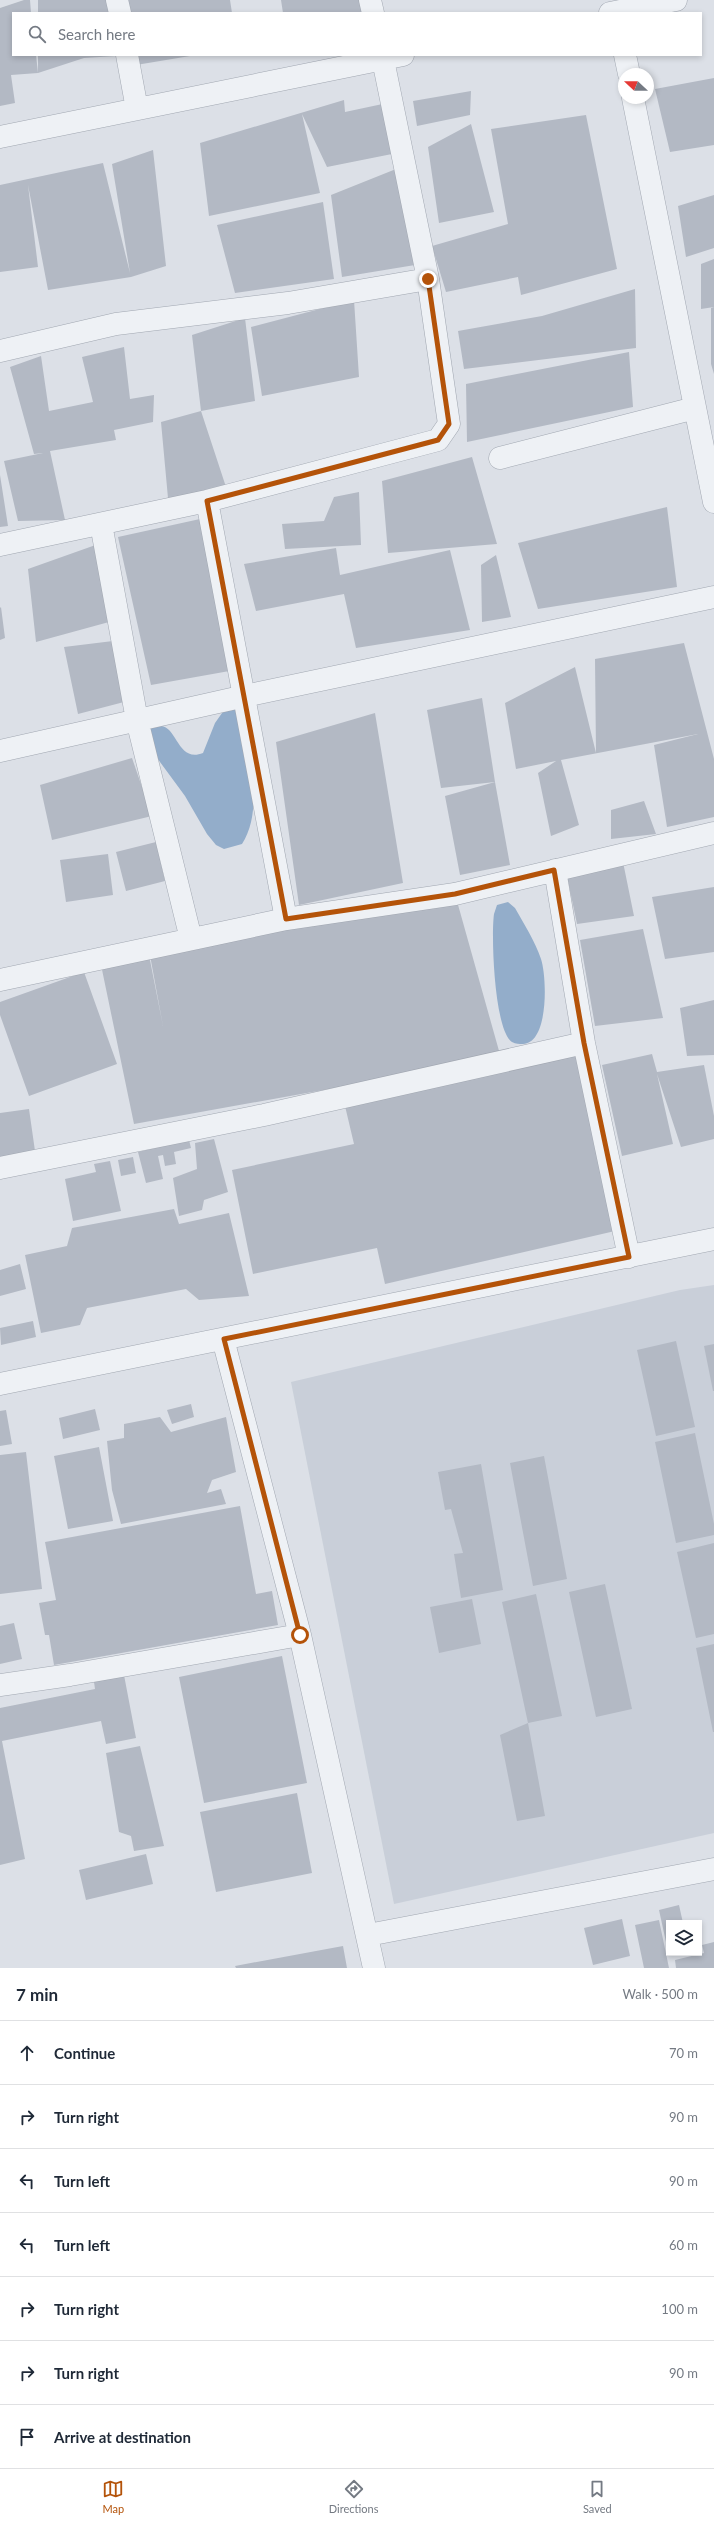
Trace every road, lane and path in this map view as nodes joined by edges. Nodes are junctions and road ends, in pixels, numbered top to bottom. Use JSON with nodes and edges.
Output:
{"nodes":[{"id":1,"x":117,"y":0,"type":"edge"},
{"id":2,"x":370,"y":0,"type":"edge"},
{"id":3,"x":676,"y":0,"type":"edge"},
{"id":4,"x":614,"y":9,"type":"edge"},
{"id":5,"x":120,"y":12,"type":"edge"},
{"id":6,"x":373,"y":12,"type":"edge"},
{"id":7,"x":127,"y":56,"type":"edge"},
{"id":8,"x":389,"y":56,"type":"edge"},
{"id":9,"x":625,"y":56,"type":"edge"},
{"id":10,"x":627,"y":68,"type":"edge"},
{"id":11,"x":634,"y":104,"type":"edge"},
{"id":12,"x":137,"y":109,"type":"junction"},
{"id":13,"x":0,"y":137,"type":"edge"},
{"id":14,"x":428,"y":279,"type":"junction"},
{"id":15,"x":0,"y":350,"type":"edge"},
{"id":16,"x":695,"y":408,"type":"junction"},
{"id":17,"x":500,"y":458,"type":"dead end"},
{"id":18,"x":207,"y":501,"type":"junction"},
{"id":19,"x":714,"y":502,"type":"edge"},
{"id":20,"x":101,"y":524,"type":"junction"},
{"id":21,"x":0,"y":545,"type":"edge"},
{"id":22,"x":714,"y":598,"type":"edge"},
{"id":23,"x":245,"y":696,"type":"junction"},
{"id":24,"x":136,"y":720,"type":"junction"},
{"id":25,"x":0,"y":751,"type":"edge"},
{"id":26,"x":714,"y":833,"type":"edge"},
{"id":27,"x":554,"y":870,"type":"junction"},
{"id":28,"x":286,"y":919,"type":"junction"},
{"id":29,"x":191,"y":939,"type":"junction"},
{"id":30,"x":0,"y":980,"type":"edge"},
{"id":31,"x":584,"y":1043,"type":"junction"},
{"id":32,"x":0,"y":1168,"type":"edge"},
{"id":33,"x":714,"y":1239,"type":"edge"},
{"id":34,"x":629,"y":1257,"type":"junction"},
{"id":35,"x":224,"y":1339,"type":"junction"},
{"id":36,"x":0,"y":1384,"type":"edge"},
{"id":37,"x":300,"y":1635,"type":"junction"},
{"id":38,"x":0,"y":1685,"type":"edge"},
{"id":39,"x":714,"y":1869,"type":"edge"},
{"id":40,"x":368,"y":1935,"type":"junction"},
{"id":41,"x":374,"y":1968,"type":"edge"}],
"edges":[{"from":1,"to":5,"type":"street"},
{"from":2,"to":6,"type":"street"},
{"from":3,"to":4,"type":"street"},
{"from":7,"to":12,"type":"street"},
{"from":8,"to":12,"type":"street"},
{"from":8,"to":14,"type":"street"},
{"from":9,"to":10,"type":"street"},
{"from":11,"to":16,"type":"street"},
{"from":12,"to":13,"type":"street"},
{"from":14,"to":15,"type":"street"},
{"from":14,"to":18,"type":"street"},
{"from":16,"to":17,"type":"street"},
{"from":16,"to":19,"type":"street"},
{"from":18,"to":20,"type":"street"},
{"from":18,"to":23,"type":"street"},
{"from":20,"to":21,"type":"street"},
{"from":20,"to":24,"type":"street"},
{"from":22,"to":23,"type":"street"},
{"from":23,"to":24,"type":"street"},
{"from":23,"to":28,"type":"street"},
{"from":24,"to":25,"type":"street"},
{"from":24,"to":29,"type":"street"},
{"from":26,"to":27,"type":"street"},
{"from":27,"to":28,"type":"street"},
{"from":27,"to":31,"type":"street"},
{"from":28,"to":29,"type":"street"},
{"from":29,"to":30,"type":"street"},
{"from":31,"to":32,"type":"street"},
{"from":31,"to":34,"type":"street"},
{"from":33,"to":34,"type":"street"},
{"from":34,"to":35,"type":"street"},
{"from":35,"to":36,"type":"street"},
{"from":35,"to":37,"type":"street"},
{"from":37,"to":38,"type":"street"},
{"from":37,"to":40,"type":"street"},
{"from":39,"to":40,"type":"street"},
{"from":40,"to":41,"type":"street"}]}
